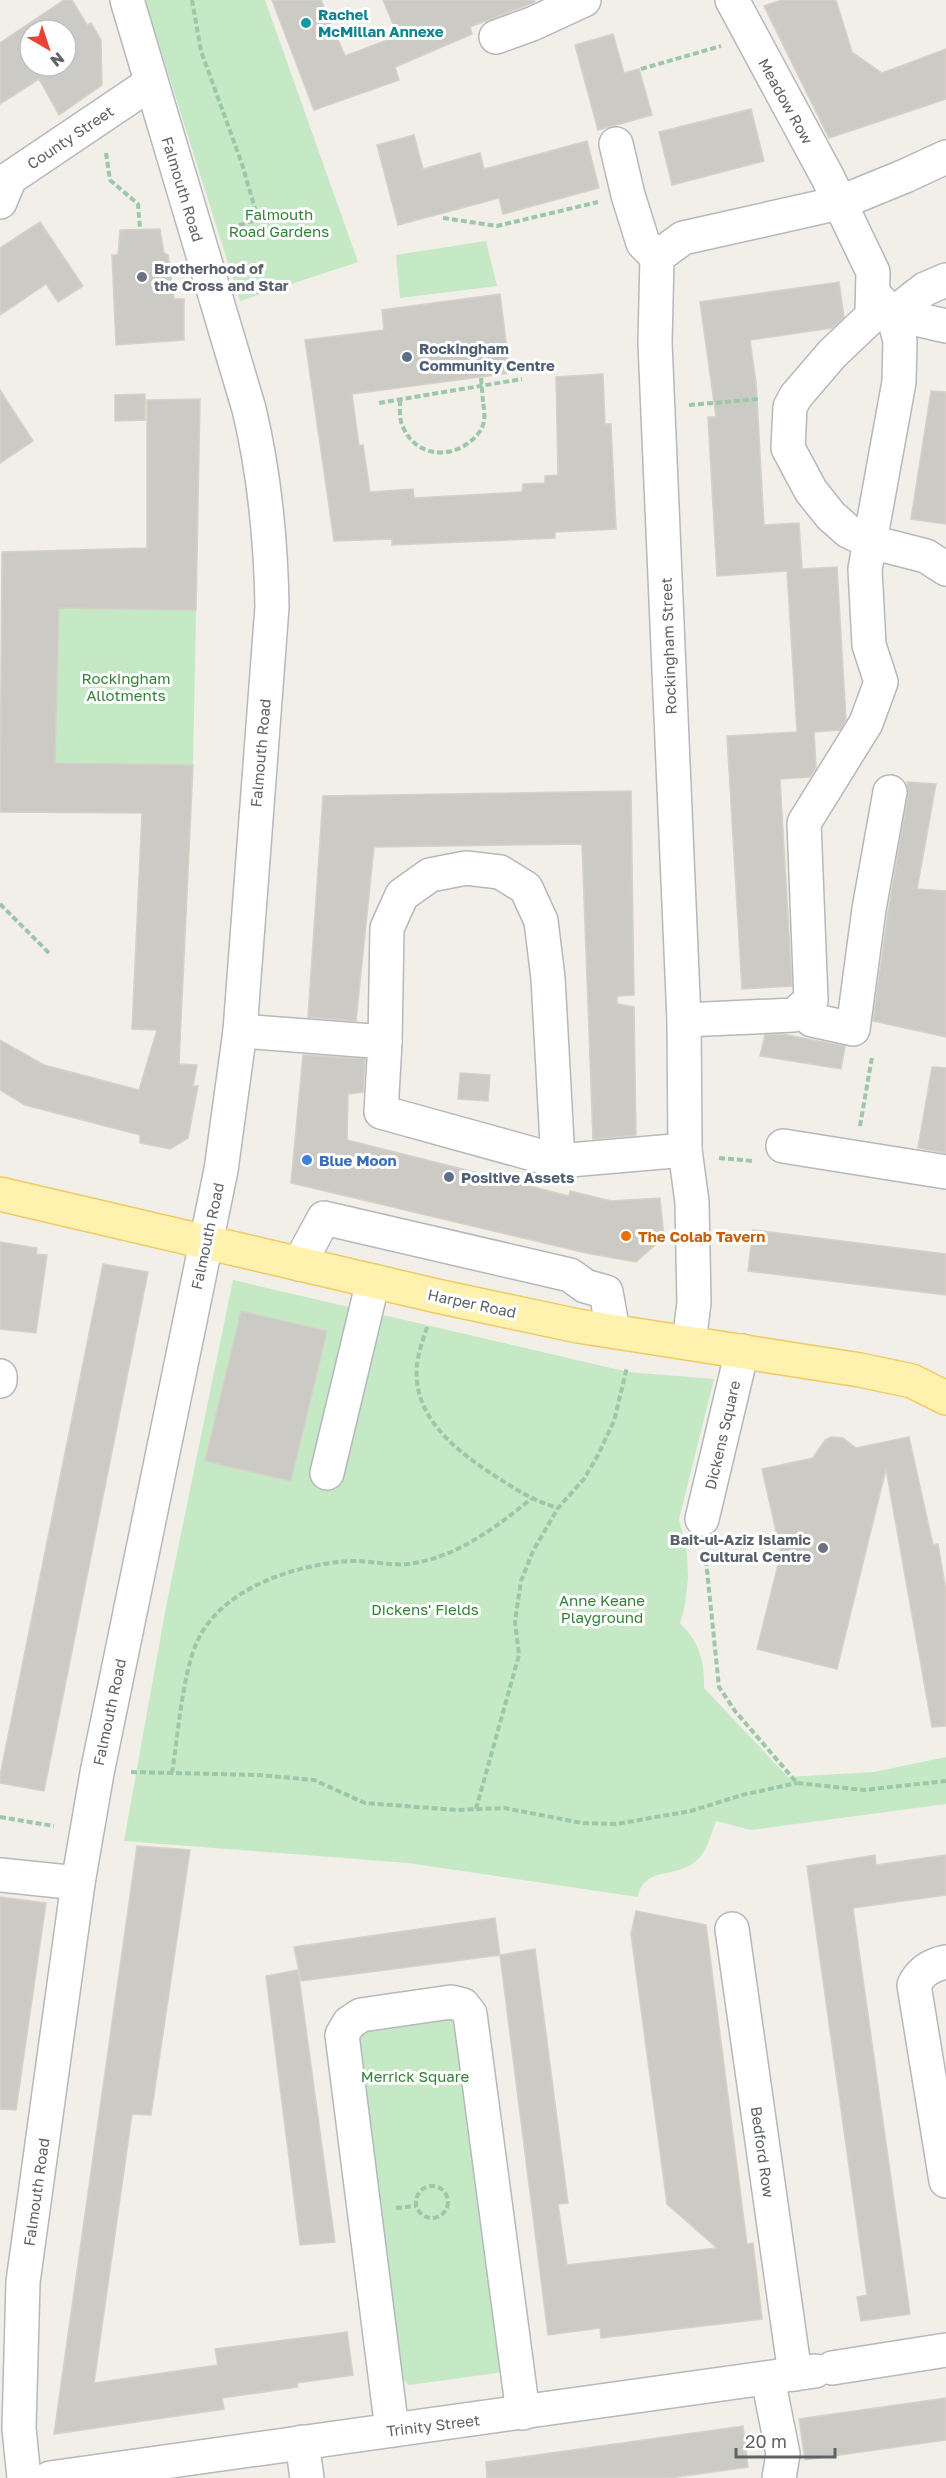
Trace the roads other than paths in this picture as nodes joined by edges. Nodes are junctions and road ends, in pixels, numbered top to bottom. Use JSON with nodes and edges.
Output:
{"nodes":[{"id":1,"x":127,"y":0,"type":"edge"},
{"id":2,"x":584,"y":0,"type":"edge"},
{"id":3,"x":732,"y":0,"type":"edge"},
{"id":4,"x":496,"y":37,"type":"dead end"},
{"id":5,"x":151,"y":83,"type":"junction"},
{"id":6,"x":616,"y":144,"type":"dead end"},
{"id":7,"x":946,"y":157,"type":"edge"},
{"id":8,"x":3,"y":181,"type":"edge"},
{"id":9,"x":839,"y":203,"type":"junction"},
{"id":10,"x":657,"y":257,"type":"junction"},
{"id":11,"x":946,"y":280,"type":"edge"},
{"id":12,"x":883,"y":304,"type":"junction"},
{"id":13,"x":946,"y":326,"type":"edge"},
{"id":14,"x":871,"y":543,"type":"junction"},
{"id":15,"x":946,"y":569,"type":"edge"},
{"id":16,"x":890,"y":792,"type":"dead end"},
{"id":17,"x":802,"y":1008,"type":"junction"},
{"id":18,"x":684,"y":1020,"type":"junction"},
{"id":19,"x":240,"y":1031,"type":"junction"},
{"id":20,"x":385,"y":1042,"type":"junction"},
{"id":21,"x":783,"y":1146,"type":"road end"},
{"id":22,"x":686,"y":1153,"type":"junction"},
{"id":23,"x":558,"y":1161,"type":"junction"},
{"id":24,"x":946,"y":1172,"type":"edge"},
{"id":25,"x":0,"y":1194,"type":"edge"},
{"id":26,"x":206,"y":1242,"type":"junction"},
{"id":27,"x":299,"y":1263,"type":"junction"},
{"id":28,"x":373,"y":1281,"type":"junction"},
{"id":29,"x":623,"y":1332,"type":"junction"},
{"id":30,"x":689,"y":1342,"type":"junction"},
{"id":31,"x":742,"y":1351,"type":"junction"},
{"id":32,"x":0,"y":1376,"type":"edge"},
{"id":33,"x":0,"y":1382,"type":"edge"},
{"id":34,"x":946,"y":1398,"type":"edge"},
{"id":35,"x":327,"y":1473,"type":"dead end"},
{"id":36,"x":702,"y":1519,"type":"road end"},
{"id":37,"x":0,"y":1875,"type":"edge"},
{"id":38,"x":78,"y":1883,"type":"junction"},
{"id":39,"x":732,"y":1929,"type":"dead end"},
{"id":40,"x":946,"y":1962,"type":"edge"},
{"id":41,"x":946,"y":2181,"type":"edge"},
{"id":42,"x":12,"y":2281,"type":"edge"},
{"id":43,"x":946,"y":2350,"type":"edge"},
{"id":44,"x":802,"y":2373,"type":"junction"},
{"id":45,"x":523,"y":2413,"type":"junction"},
{"id":46,"x":392,"y":2430,"type":"junction"},
{"id":47,"x":302,"y":2442,"type":"junction"},
{"id":48,"x":24,"y":2478,"type":"edge"},
{"id":49,"x":50,"y":2478,"type":"edge"},
{"id":50,"x":307,"y":2478,"type":"edge"},
{"id":51,"x":779,"y":2478,"type":"edge"}],
"edges":[{"from":1,"to":5,"type":"street","name":"Falmouth Road"},
{"from":2,"to":4,"type":"street"},
{"from":3,"to":9,"type":"street","name":"Meadow Row"},
{"from":5,"to":8,"type":"street","name":"County Street"},
{"from":5,"to":19,"type":"street","name":"Falmouth Road"},
{"from":6,"to":10,"type":"street"},
{"from":7,"to":9,"type":"street"},
{"from":9,"to":10,"type":"street"},
{"from":9,"to":12,"type":"street","name":"Meadow Row"},
{"from":10,"to":18,"type":"street","name":"Rockingham Street"},
{"from":11,"to":12,"type":"street"},
{"from":12,"to":13,"type":"street"},
{"from":12,"to":14,"type":"street"},
{"from":12,"to":14,"type":"street"},
{"from":14,"to":15,"type":"street"},
{"from":14,"to":17,"type":"street"},
{"from":16,"to":17,"type":"street"},
{"from":17,"to":18,"type":"street"},
{"from":18,"to":22,"type":"street","name":"Rockingham Street"},
{"from":19,"to":20,"type":"street"},
{"from":19,"to":26,"type":"street","name":"Falmouth Road"},
{"from":20,"to":23,"type":"street"},
{"from":20,"to":23,"type":"street"},
{"from":21,"to":24,"type":"street"},
{"from":22,"to":23,"type":"street"},
{"from":22,"to":30,"type":"street","name":"Rockingham Street"},
{"from":25,"to":26,"type":"main road","name":"Harper Road"},
{"from":26,"to":27,"type":"main road","name":"Harper Road"},
{"from":26,"to":38,"type":"street","name":"Falmouth Road"},
{"from":27,"to":28,"type":"main road","name":"Harper Road"},
{"from":27,"to":29,"type":"street"},
{"from":28,"to":29,"type":"main road","name":"Harper Road"},
{"from":28,"to":35,"type":"street"},
{"from":29,"to":30,"type":"main road","name":"Harper Road"},
{"from":30,"to":31,"type":"main road","name":"Harper Road"},
{"from":31,"to":34,"type":"main road","name":"Harper Road"},
{"from":31,"to":36,"type":"street","name":"Dickens Square"},
{"from":32,"to":33,"type":"street"},
{"from":37,"to":38,"type":"street"},
{"from":38,"to":42,"type":"street","name":"Falmouth Road"},
{"from":39,"to":44,"type":"street","name":"Bedford Row"},
{"from":40,"to":41,"type":"street"},
{"from":42,"to":48,"type":"street","name":"Falmouth Road"},
{"from":43,"to":44,"type":"street","name":"Trinity Street"},
{"from":44,"to":45,"type":"street","name":"Trinity Street"},
{"from":44,"to":51,"type":"street","name":"Bedford Row"},
{"from":45,"to":46,"type":"street","name":"Trinity Street"},
{"from":45,"to":46,"type":"street"},
{"from":46,"to":47,"type":"street","name":"Trinity Street"},
{"from":47,"to":49,"type":"street","name":"Trinity Street"},
{"from":47,"to":50,"type":"street"}]}
